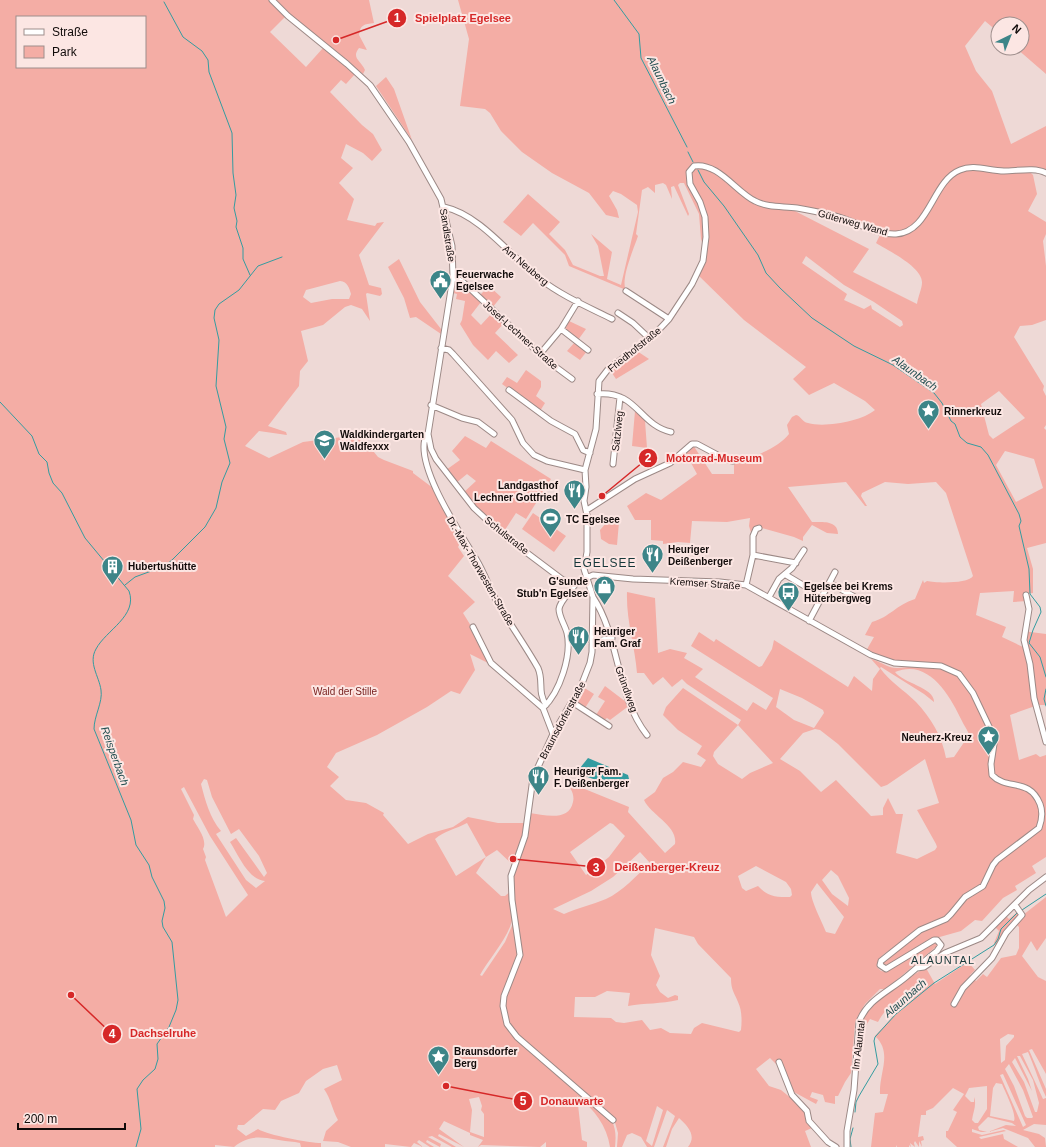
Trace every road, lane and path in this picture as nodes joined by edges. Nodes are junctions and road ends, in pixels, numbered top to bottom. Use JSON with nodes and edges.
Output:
{"nodes":[{"id":1,"x":272,"y":0,"type":"edge"},
{"id":2,"x":1046,"y":172,"type":"edge"},
{"id":3,"x":774,"y":206,"type":"joint"},
{"id":4,"x":444,"y":207,"type":"junction"},
{"id":5,"x":453,"y":277,"type":"junction"},
{"id":6,"x":626,"y":291,"type":"dead end"},
{"id":7,"x":578,"y":301,"type":"junction"},
{"id":8,"x":618,"y":313,"type":"dead end"},
{"id":9,"x":612,"y":319,"type":"dead end"},
{"id":10,"x":669,"y":319,"type":"junction"},
{"id":11,"x":561,"y":329,"type":"junction"},
{"id":12,"x":650,"y":339,"type":"junction"},
{"id":13,"x":441,"y":348,"type":"junction"},
{"id":14,"x":588,"y":350,"type":"dead end"},
{"id":15,"x":540,"y":354,"type":"junction"},
{"id":16,"x":572,"y":379,"type":"dead end"},
{"id":17,"x":509,"y":390,"type":"dead end"},
{"id":18,"x":597,"y":394,"type":"junction"},
{"id":19,"x":620,"y":397,"type":"junction"},
{"id":20,"x":431,"y":405,"type":"junction"},
{"id":21,"x":671,"y":432,"type":"dead end"},
{"id":22,"x":428,"y":434,"type":"junction"},
{"id":23,"x":494,"y":434,"type":"dead end"},
{"id":24,"x":590,"y":453,"type":"junction"},
{"id":25,"x":733,"y":461,"type":"dead end"},
{"id":26,"x":613,"y":464,"type":"dead end"},
{"id":27,"x":585,"y":470,"type":"junction"},
{"id":28,"x":587,"y":510,"type":"junction"},
{"id":29,"x":759,"y":528,"type":"dead end"},
{"id":30,"x":804,"y":550,"type":"dead end"},
{"id":31,"x":753,"y":555,"type":"junction"},
{"id":32,"x":796,"y":563,"type":"junction"},
{"id":33,"x":835,"y":572,"type":"dead end"},
{"id":34,"x":786,"y":575,"type":"junction"},
{"id":35,"x":588,"y":577,"type":"junction"},
{"id":36,"x":576,"y":583,"type":"junction"},
{"id":37,"x":830,"y":583,"type":"junction"},
{"id":38,"x":746,"y":586,"type":"junction"},
{"id":39,"x":1026,"y":595,"type":"dead end"},
{"id":40,"x":593,"y":597,"type":"junction"},
{"id":41,"x":769,"y":597,"type":"junction"},
{"id":42,"x":823,"y":597,"type":"junction"},
{"id":43,"x":860,"y":600,"type":"dead end"},
{"id":44,"x":809,"y":621,"type":"junction"},
{"id":45,"x":473,"y":627,"type":"dead end"},
{"id":46,"x":612,"y":638,"type":"junction"},
{"id":47,"x":592,"y":642,"type":"junction"},
{"id":48,"x":572,"y":702,"type":"junction"},
{"id":49,"x":544,"y":706,"type":"junction"},
{"id":50,"x":609,"y":726,"type":"dead end"},
{"id":51,"x":553,"y":734,"type":"junction"},
{"id":52,"x":647,"y":735,"type":"dead end"},
{"id":53,"x":1046,"y":742,"type":"edge"},
{"id":54,"x":1046,"y":877,"type":"edge"},
{"id":55,"x":1015,"y":905,"type":"junction"},
{"id":56,"x":916,"y":969,"type":"junction"},
{"id":57,"x":954,"y":1004,"type":"dead end"},
{"id":58,"x":779,"y":1062,"type":"dead end"},
{"id":59,"x":613,"y":1120,"type":"dead end"},
{"id":60,"x":836,"y":1147,"type":"edge"},
{"id":61,"x":847,"y":1147,"type":"edge"}],
"edges":[{"from":1,"to":4,"type":"street","name":"Sandlstraße"},
{"from":2,"to":3,"type":"street","name":"Güterweg Wand"},
{"from":3,"to":10,"type":"street","name":"Friedhofstraße"},
{"from":4,"to":5,"type":"street","name":"Sandlstraße"},
{"from":4,"to":7,"type":"street","name":"Am Neuberg"},
{"from":5,"to":13,"type":"street","name":"Sandlstraße"},
{"from":5,"to":15,"type":"street","name":"Josef-Lechner-Straße"},
{"from":6,"to":10,"type":"street"},
{"from":7,"to":9,"type":"street","name":"Am Neuberg"},
{"from":7,"to":11,"type":"street"},
{"from":8,"to":12,"type":"street"},
{"from":10,"to":12,"type":"street","name":"Friedhofstraße"},
{"from":11,"to":14,"type":"street"},
{"from":11,"to":15,"type":"street"},
{"from":12,"to":18,"type":"street","name":"Friedhofstraße"},
{"from":13,"to":20,"type":"street","name":"Schulstraße"},
{"from":13,"to":27,"type":"street"},
{"from":15,"to":16,"type":"street","name":"Josef-Lechner-Straße"},
{"from":17,"to":24,"type":"street"},
{"from":18,"to":19,"type":"street","name":"Satzlweg"},
{"from":18,"to":24,"type":"street","name":"Friedhofstraße"},
{"from":19,"to":21,"type":"street","name":"Satzlweg"},
{"from":19,"to":26,"type":"street","name":"Satzlweg"},
{"from":20,"to":22,"type":"street","name":"Schulstraße"},
{"from":20,"to":23,"type":"street"},
{"from":22,"to":36,"type":"street","name":"Schulstraße"},
{"from":22,"to":49,"type":"street","name":"Dr.-Max-Thorwesten-Straße"},
{"from":24,"to":27,"type":"street","name":"Friedhofstraße"},
{"from":25,"to":28,"type":"street"},
{"from":27,"to":28,"type":"street"},
{"from":28,"to":35,"type":"street"},
{"from":29,"to":31,"type":"street"},
{"from":30,"to":32,"type":"street"},
{"from":31,"to":32,"type":"street"},
{"from":31,"to":38,"type":"street"},
{"from":32,"to":34,"type":"street"},
{"from":33,"to":37,"type":"street"},
{"from":34,"to":41,"type":"street"},
{"from":34,"to":42,"type":"street"},
{"from":35,"to":36,"type":"street"},
{"from":35,"to":38,"type":"street","name":"Kremser Straße"},
{"from":35,"to":40,"type":"street","name":"Braunsdorferstraße"},
{"from":36,"to":49,"type":"street"},
{"from":37,"to":42,"type":"street"},
{"from":37,"to":43,"type":"street"},
{"from":38,"to":41,"type":"street","name":"Kremser Straße"},
{"from":39,"to":53,"type":"street"},
{"from":40,"to":46,"type":"street","name":"Gründlweg"},
{"from":40,"to":47,"type":"street","name":"Braunsdorferstraße"},
{"from":41,"to":44,"type":"street","name":"Kremser Straße"},
{"from":42,"to":44,"type":"street"},
{"from":44,"to":56,"type":"street","name":"Kremser Straße"},
{"from":45,"to":49,"type":"street"},
{"from":46,"to":47,"type":"street"},
{"from":46,"to":52,"type":"street","name":"Gründlweg"},
{"from":47,"to":48,"type":"street","name":"Braunsdorferstraße"},
{"from":48,"to":50,"type":"street"},
{"from":48,"to":51,"type":"street","name":"Braunsdorferstraße"},
{"from":49,"to":51,"type":"street","name":"Dr.-Max-Thorwesten-Straße"},
{"from":51,"to":59,"type":"street","name":"Braunsdorferstraße"},
{"from":54,"to":55,"type":"street","name":"Im Alauntal"},
{"from":55,"to":56,"type":"street","name":"Im Alauntal"},
{"from":55,"to":57,"type":"street"},
{"from":56,"to":61,"type":"street","name":"Im Alauntal"},
{"from":58,"to":60,"type":"street"}]}
